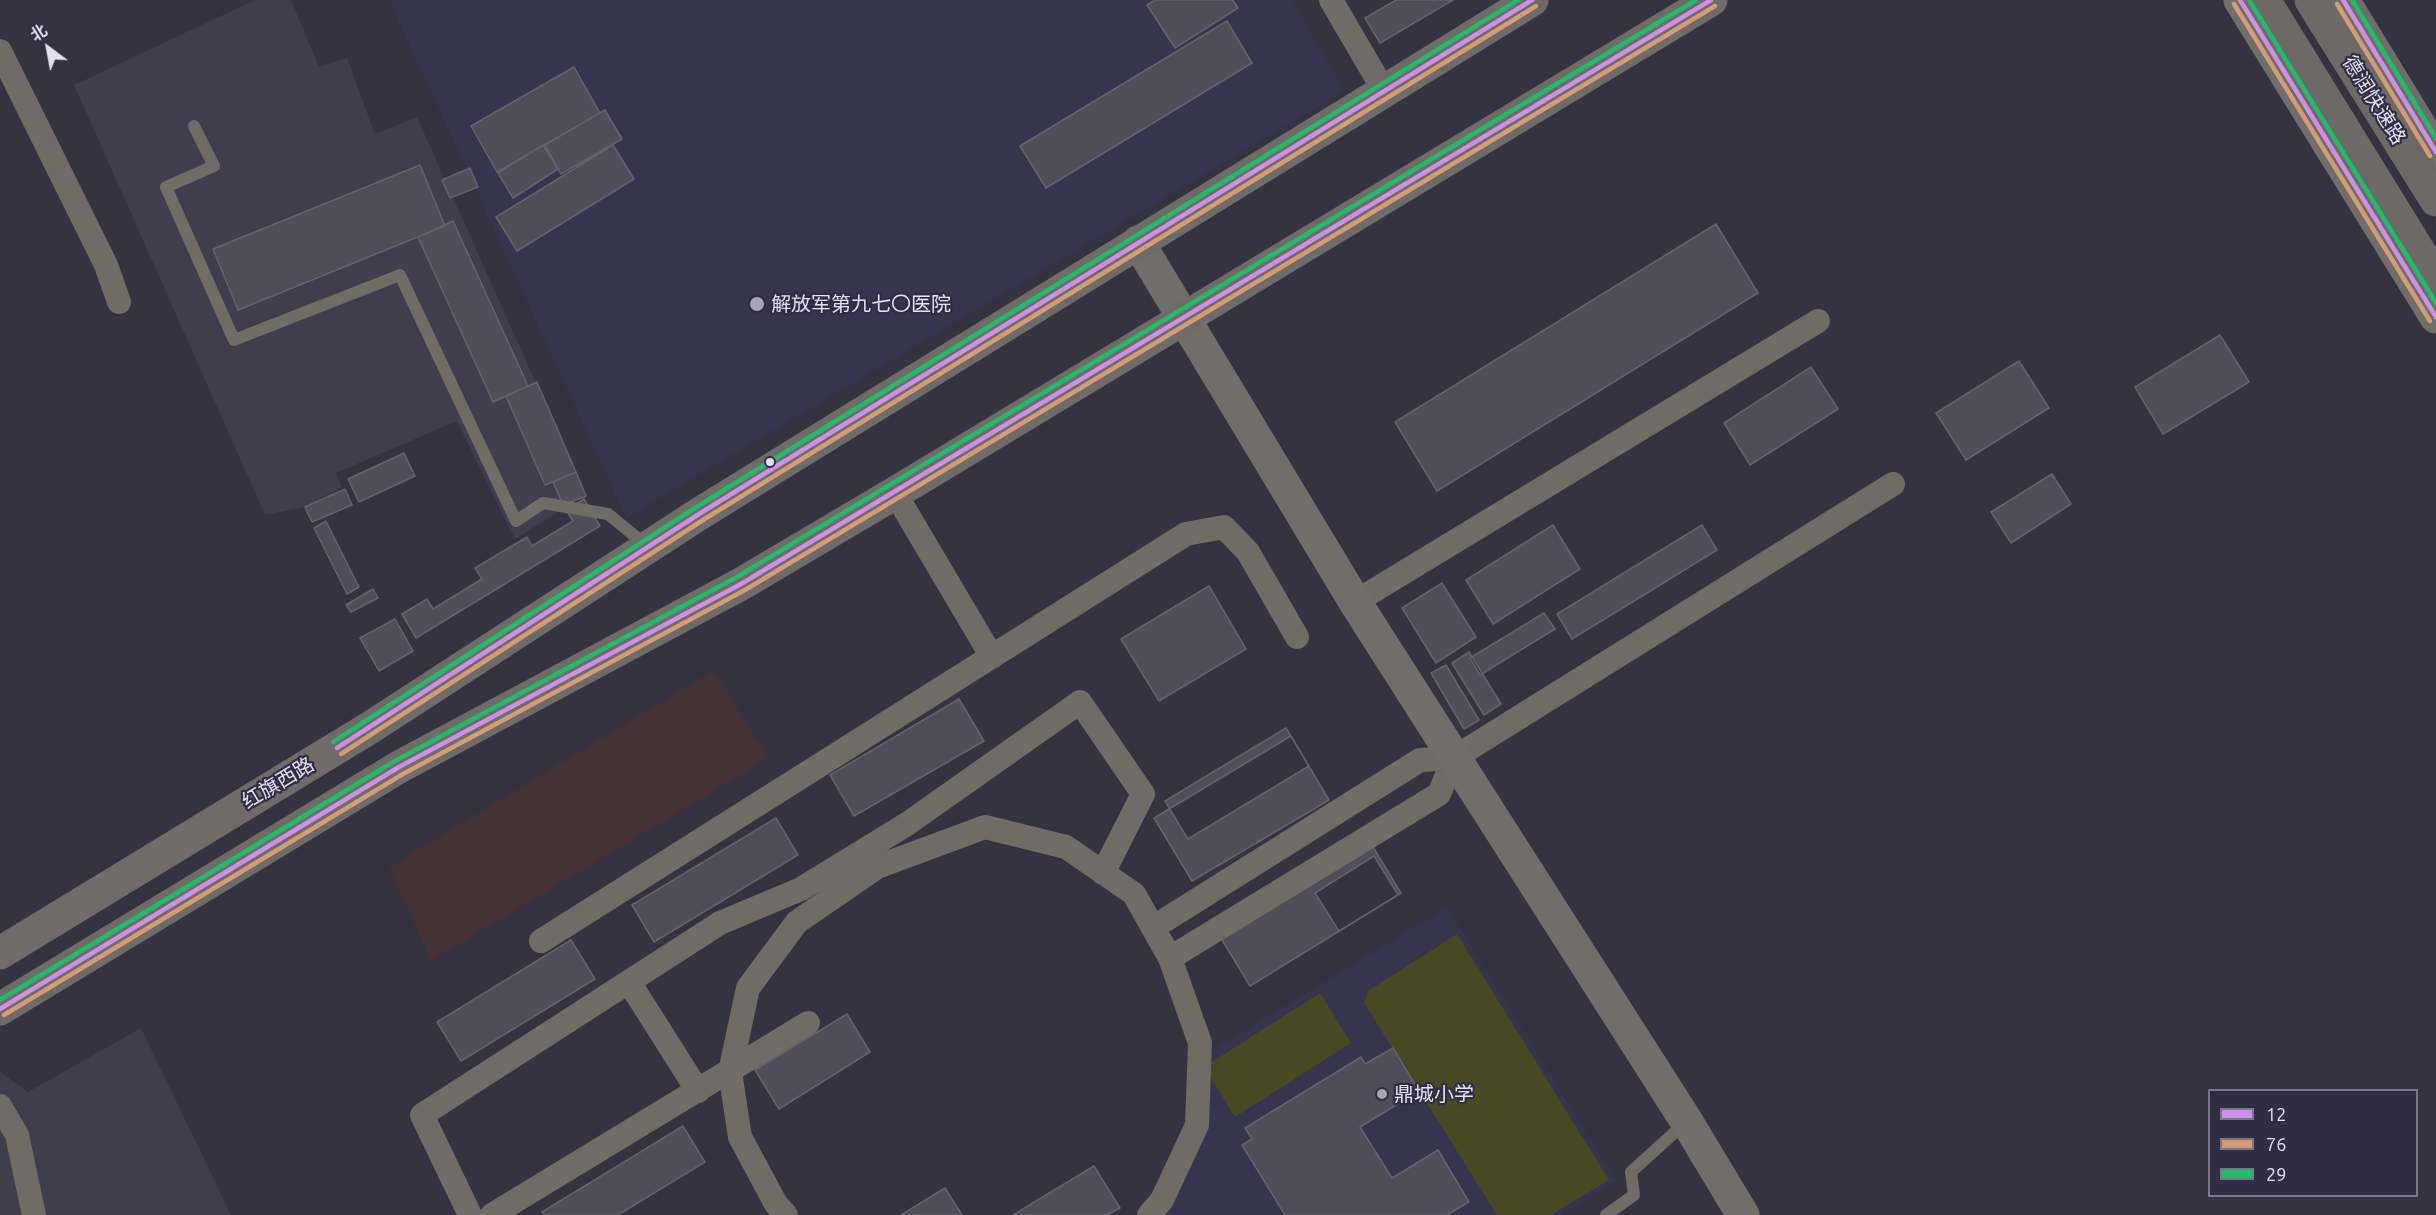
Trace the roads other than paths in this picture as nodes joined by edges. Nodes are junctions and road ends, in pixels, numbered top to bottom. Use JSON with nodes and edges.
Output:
{"nodes":[{"id":1,"x":1331,"y":0,"type":"edge"},
{"id":2,"x":1532,"y":0,"type":"edge"},
{"id":3,"x":1711,"y":0,"type":"edge"},
{"id":4,"x":2240,"y":0,"type":"edge"},
{"id":5,"x":2264,"y":0,"type":"edge"},
{"id":6,"x":2311,"y":0,"type":"edge"},
{"id":7,"x":2343,"y":0,"type":"edge"},
{"id":8,"x":0,"y":51,"type":"edge"},
{"id":9,"x":1376,"y":77,"type":"dead end"},
{"id":10,"x":194,"y":126,"type":"dead end"},
{"id":11,"x":2436,"y":152,"type":"edge"},
{"id":12,"x":2436,"y":200,"type":"edge"},
{"id":13,"x":1138,"y":242,"type":"junction"},
{"id":14,"x":2436,"y":279,"type":"edge"},
{"id":15,"x":119,"y":302,"type":"dead end"},
{"id":16,"x":2436,"y":317,"type":"edge"},
{"id":17,"x":1186,"y":318,"type":"junction"},
{"id":18,"x":1818,"y":321,"type":"dead end"},
{"id":19,"x":1893,"y":484,"type":"dead end"},
{"id":20,"x":895,"y":493,"type":"junction"},
{"id":21,"x":648,"y":547,"type":"junction"},
{"id":22,"x":1355,"y":602,"type":"junction"},
{"id":23,"x":1297,"y":637,"type":"dead end"},
{"id":24,"x":992,"y":657,"type":"junction"},
{"id":25,"x":1454,"y":758,"type":"junction"},
{"id":26,"x":871,"y":858,"type":"junction"},
{"id":27,"x":1103,"y":873,"type":"junction"},
{"id":28,"x":1154,"y":927,"type":"junction"},
{"id":29,"x":541,"y":941,"type":"dead end"},
{"id":30,"x":0,"y":953,"type":"edge"},
{"id":31,"x":1170,"y":958,"type":"junction"},
{"id":32,"x":629,"y":982,"type":"junction"},
{"id":33,"x":0,"y":1009,"type":"edge"},
{"id":34,"x":808,"y":1023,"type":"dead end"},
{"id":35,"x":730,"y":1072,"type":"junction"},
{"id":36,"x":698,"y":1091,"type":"junction"},
{"id":37,"x":0,"y":1106,"type":"edge"},
{"id":38,"x":1687,"y":1122,"type":"junction"},
{"id":39,"x":34,"y":1215,"type":"edge"},
{"id":40,"x":470,"y":1215,"type":"edge"},
{"id":41,"x":492,"y":1215,"type":"edge"},
{"id":42,"x":786,"y":1215,"type":"edge"},
{"id":43,"x":1149,"y":1215,"type":"edge"},
{"id":44,"x":1606,"y":1215,"type":"edge"},
{"id":45,"x":1743,"y":1215,"type":"edge"}],
"edges":[{"from":1,"to":9,"type":"street"},
{"from":2,"to":13,"type":"main road","name":"红旗西路"},
{"from":3,"to":17,"type":"main road"},
{"from":4,"to":16,"type":"street"},
{"from":5,"to":14,"type":"highway","name":"德润快速路"},
{"from":6,"to":12,"type":"highway","name":"德润快速路"},
{"from":7,"to":11,"type":"street"},
{"from":8,"to":15,"type":"street"},
{"from":10,"to":21,"type":"lane"},
{"from":13,"to":17,"type":"street"},
{"from":13,"to":21,"type":"main road","name":"红旗西路"},
{"from":17,"to":20,"type":"main road"},
{"from":17,"to":22,"type":"street"},
{"from":18,"to":22,"type":"street"},
{"from":19,"to":25,"type":"street"},
{"from":20,"to":24,"type":"street"},
{"from":20,"to":33,"type":"main road"},
{"from":21,"to":30,"type":"main road","name":"红旗西路"},
{"from":22,"to":25,"type":"street"},
{"from":23,"to":24,"type":"street"},
{"from":24,"to":29,"type":"street"},
{"from":25,"to":28,"type":"street"},
{"from":25,"to":31,"type":"street"},
{"from":25,"to":38,"type":"street"},
{"from":26,"to":27,"type":"street"},
{"from":26,"to":27,"type":"street"},
{"from":26,"to":32,"type":"street"},
{"from":26,"to":35,"type":"street"},
{"from":27,"to":28,"type":"street"},
{"from":28,"to":31,"type":"street"},
{"from":31,"to":43,"type":"street"},
{"from":32,"to":36,"type":"street"},
{"from":32,"to":40,"type":"street"},
{"from":34,"to":35,"type":"street"},
{"from":35,"to":36,"type":"street"},
{"from":35,"to":42,"type":"street"},
{"from":36,"to":41,"type":"street"},
{"from":37,"to":39,"type":"street"},
{"from":38,"to":44,"type":"lane"},
{"from":38,"to":45,"type":"street"}]}
